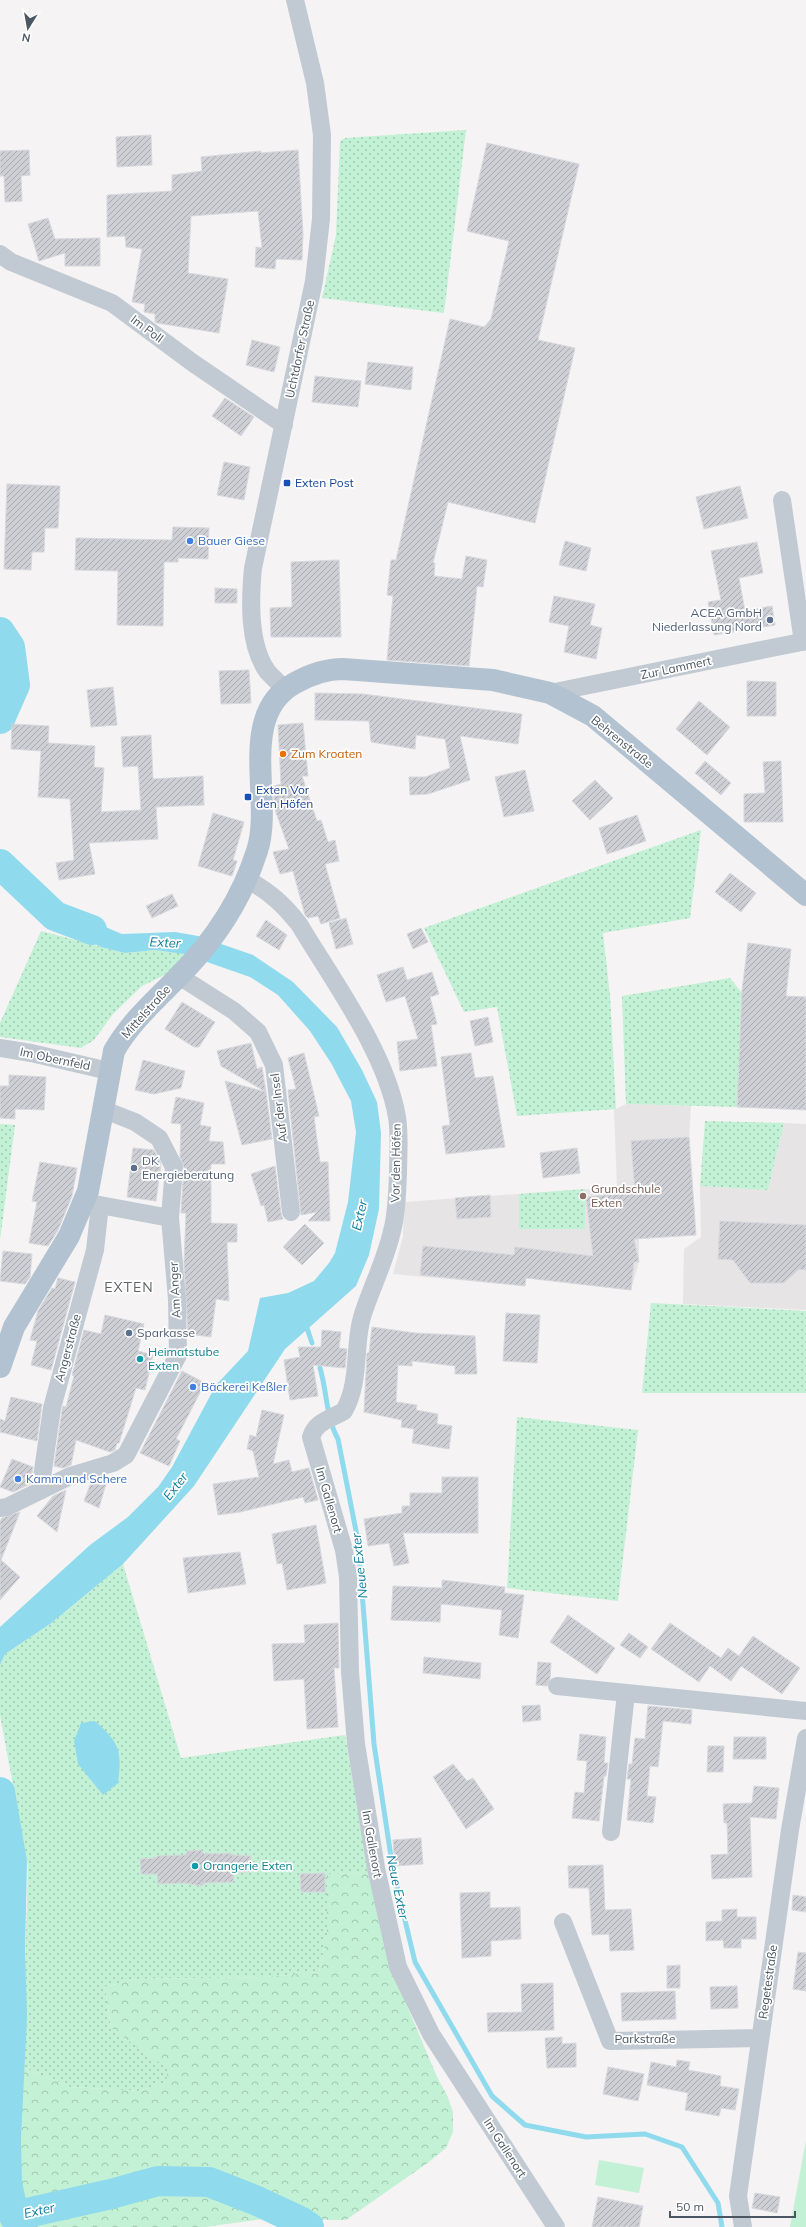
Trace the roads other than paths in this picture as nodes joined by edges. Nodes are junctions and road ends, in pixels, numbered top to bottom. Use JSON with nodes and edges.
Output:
{"nodes":[{"id":1,"x":295,"y":0,"type":"edge"},
{"id":2,"x":0,"y":254,"type":"edge"},
{"id":3,"x":284,"y":425,"type":"junction"},
{"id":4,"x":782,"y":500,"type":"dead end"},
{"id":5,"x":804,"y":642,"type":"edge"},
{"id":6,"x":284,"y":688,"type":"junction"},
{"id":7,"x":550,"y":694,"type":"junction"},
{"id":8,"x":248,"y":880,"type":"junction"},
{"id":9,"x":806,"y":895,"type":"edge"},
{"id":10,"x":180,"y":975,"type":"junction"},
{"id":11,"x":0,"y":1048,"type":"edge"},
{"id":12,"x":110,"y":1071,"type":"junction"},
{"id":13,"x":102,"y":1109,"type":"junction"},
{"id":14,"x":92,"y":1203,"type":"junction"},
{"id":15,"x":291,"y":1212,"type":"dead end"},
{"id":16,"x":170,"y":1218,"type":"junction"},
{"id":17,"x":0,"y":1367,"type":"edge"},
{"id":18,"x":327,"y":1419,"type":"joint"},
{"id":19,"x":40,"y":1491,"type":"junction"},
{"id":20,"x":0,"y":1508,"type":"edge"},
{"id":21,"x":556,"y":1686,"type":"dead end"},
{"id":22,"x":626,"y":1693,"type":"junction"},
{"id":23,"x":806,"y":1711,"type":"edge"},
{"id":24,"x":806,"y":1738,"type":"edge"},
{"id":25,"x":611,"y":1832,"type":"dead end"},
{"id":26,"x":798,"y":1832,"type":"edge"},
{"id":27,"x":563,"y":1922,"type":"dead end"},
{"id":28,"x":760,"y":2038,"type":"junction"},
{"id":29,"x":556,"y":2227,"type":"edge"},
{"id":30,"x":743,"y":2227,"type":"edge"}],
"edges":[{"from":1,"to":3,"type":"street","name":"Uchtdorfer Straße"},
{"from":2,"to":3,"type":"street","name":"Im Poll"},
{"from":3,"to":6,"type":"street","name":"Uchtdorfer Straße"},
{"from":4,"to":5,"type":"street","name":"Zur Lammert"},
{"from":5,"to":7,"type":"street","name":"Zur Lammert"},
{"from":6,"to":7,"type":"main road","name":"Behrenstraße"},
{"from":6,"to":8,"type":"main road","name":"Mittelstraße"},
{"from":7,"to":9,"type":"main road","name":"Behrenstraße"},
{"from":8,"to":10,"type":"main road","name":"Mittelstraße"},
{"from":8,"to":18,"type":"street","name":"Vor den Höfen"},
{"from":10,"to":12,"type":"main road","name":"Mittelstraße"},
{"from":10,"to":15,"type":"street","name":"Auf der Insel"},
{"from":11,"to":12,"type":"street","name":"Im Obernfeld"},
{"from":12,"to":13,"type":"main road","name":"Mittelstraße"},
{"from":13,"to":14,"type":"main road","name":"Mittelstraße"},
{"from":13,"to":16,"type":"street","name":"Am Anger"},
{"from":14,"to":16,"type":"street"},
{"from":14,"to":17,"type":"main road","name":"Mittelstraße"},
{"from":14,"to":19,"type":"street","name":"Angerstraße"},
{"from":16,"to":19,"type":"street","name":"Am Anger"},
{"from":18,"to":29,"type":"street","name":"Im Gallenort"},
{"from":19,"to":20,"type":"street","name":"Am Anger"},
{"from":21,"to":22,"type":"street"},
{"from":22,"to":23,"type":"street"},
{"from":22,"to":25,"type":"street"},
{"from":24,"to":26,"type":"street","name":"Regetestraße"},
{"from":26,"to":28,"type":"street","name":"Regetestraße"},
{"from":27,"to":28,"type":"street","name":"Parkstraße"},
{"from":28,"to":30,"type":"street","name":"Regetestraße"}]}
